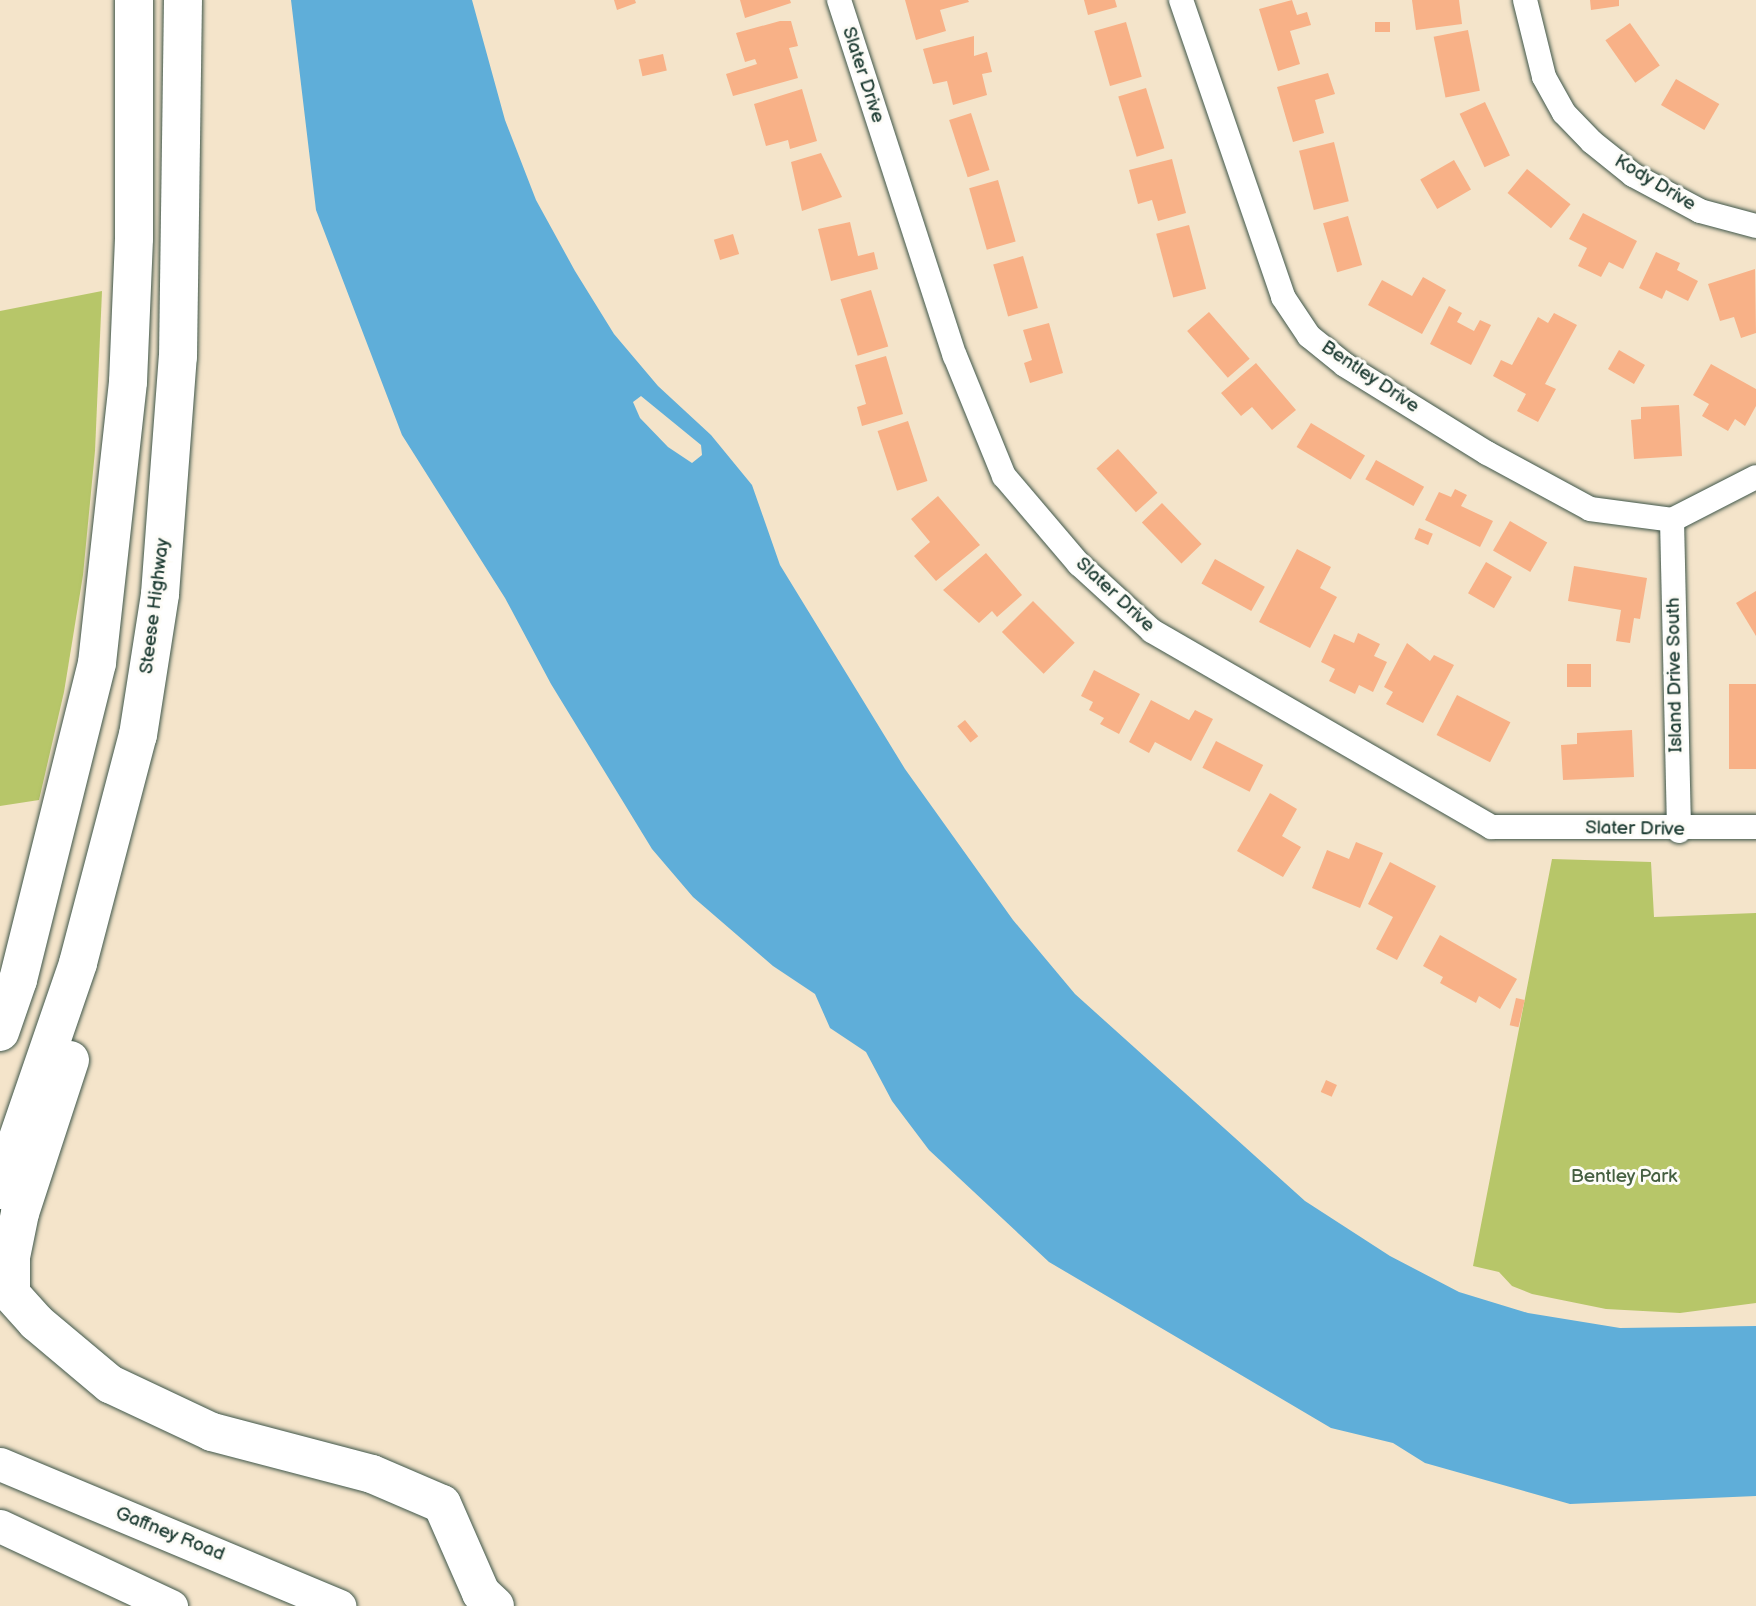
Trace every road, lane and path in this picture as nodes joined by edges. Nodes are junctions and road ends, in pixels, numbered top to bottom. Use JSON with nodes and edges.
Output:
{"nodes":[{"id":1,"x":134,"y":0,"type":"edge"},
{"id":2,"x":183,"y":0,"type":"edge"},
{"id":3,"x":839,"y":0,"type":"edge"},
{"id":4,"x":1181,"y":0,"type":"edge"},
{"id":5,"x":1525,"y":0,"type":"edge"},
{"id":6,"x":1756,"y":226,"type":"edge"},
{"id":7,"x":1756,"y":477,"type":"edge"},
{"id":8,"x":1672,"y":520,"type":"junction"},
{"id":9,"x":138,"y":736,"type":"junction"},
{"id":10,"x":77,"y":753,"type":"junction"},
{"id":11,"x":1756,"y":827,"type":"edge"},
{"id":12,"x":1679,"y":831,"type":"junction"},
{"id":13,"x":0,"y":949,"type":"edge"},
{"id":14,"x":0,"y":1032,"type":"edge"},
{"id":15,"x":0,"y":1190,"type":"edge"},
{"id":16,"x":0,"y":1464,"type":"edge"},
{"id":17,"x":0,"y":1526,"type":"edge"},
{"id":18,"x":482,"y":1602,"type":"edge"},
{"id":19,"x":171,"y":1606,"type":"edge"},
{"id":20,"x":340,"y":1606,"type":"edge"}],
"edges":[{"from":1,"to":10,"type":"highway"},
{"from":2,"to":9,"type":"highway","name":"Steese Highway"},
{"from":3,"to":12,"type":"street","name":"Slater Drive"},
{"from":4,"to":8,"type":"street","name":"Bentley Drive"},
{"from":5,"to":6,"type":"street","name":"Kody Drive"},
{"from":7,"to":8,"type":"street"},
{"from":8,"to":12,"type":"street","name":"Island Drive South"},
{"from":9,"to":15,"type":"highway","name":"Steese Highway"},
{"from":9,"to":18,"type":"highway"},
{"from":10,"to":13,"type":"highway"},
{"from":10,"to":14,"type":"highway"},
{"from":11,"to":12,"type":"street","name":"Slater Drive"},
{"from":16,"to":20,"type":"main road","name":"Gaffney Road"},
{"from":17,"to":19,"type":"main road"}]}
